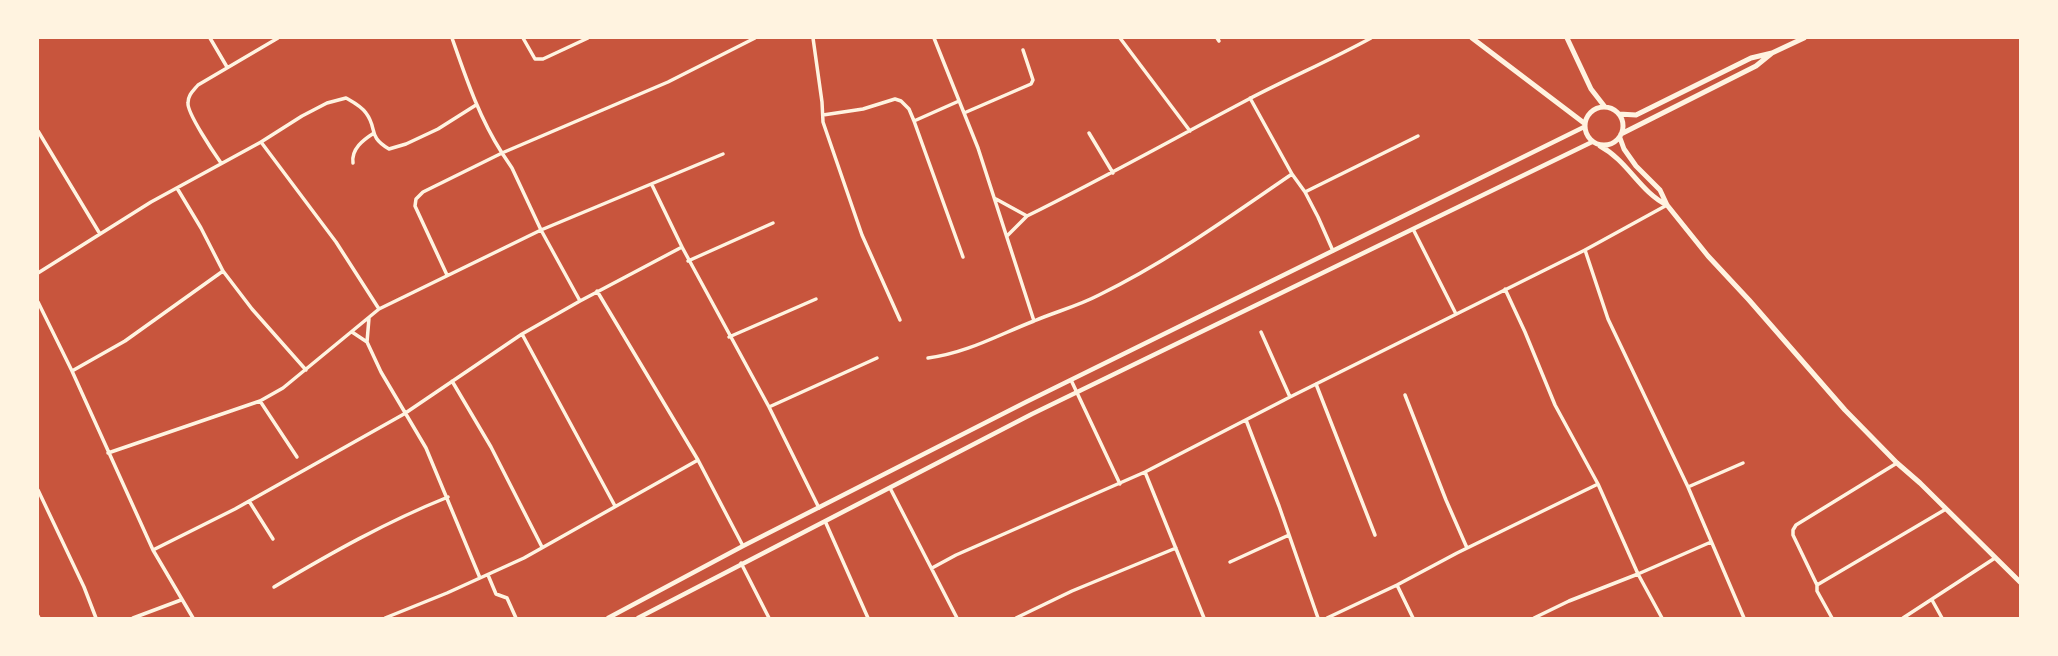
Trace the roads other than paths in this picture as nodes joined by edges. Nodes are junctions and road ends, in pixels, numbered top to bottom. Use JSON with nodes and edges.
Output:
{"nodes":[{"id":1,"x":210,"y":38,"type":"edge"},
{"id":2,"x":278,"y":38,"type":"edge"},
{"id":3,"x":452,"y":38,"type":"edge"},
{"id":4,"x":523,"y":38,"type":"edge"},
{"id":5,"x":588,"y":38,"type":"edge"},
{"id":6,"x":755,"y":38,"type":"edge"},
{"id":7,"x":813,"y":38,"type":"edge"},
{"id":8,"x":934,"y":38,"type":"edge"},
{"id":9,"x":1120,"y":38,"type":"edge"},
{"id":10,"x":1371,"y":38,"type":"edge"},
{"id":11,"x":1472,"y":38,"type":"edge"},
{"id":12,"x":1567,"y":38,"type":"edge"},
{"id":13,"x":1804,"y":38,"type":"edge"},
{"id":14,"x":1023,"y":50,"type":"dead end"},
{"id":15,"x":1772,"y":53,"type":"junction"},
{"id":16,"x":227,"y":67,"type":"junction"},
{"id":17,"x":1250,"y":98,"type":"junction"},
{"id":18,"x":960,"y":101,"type":"junction"},
{"id":19,"x":476,"y":105,"type":"junction"},
{"id":20,"x":1605,"y":107,"type":"junction"},
{"id":21,"x":964,"y":113,"type":"junction"},
{"id":22,"x":1619,"y":114,"type":"junction"},
{"id":23,"x":823,"y":115,"type":"junction"},
{"id":24,"x":914,"y":121,"type":"junction"},
{"id":25,"x":1584,"y":125,"type":"junction"},
{"id":26,"x":38,"y":131,"type":"edge"},
{"id":27,"x":1190,"y":131,"type":"junction"},
{"id":28,"x":374,"y":133,"type":"junction"},
{"id":29,"x":1089,"y":133,"type":"dead end"},
{"id":30,"x":1418,"y":136,"type":"dead end"},
{"id":31,"x":1620,"y":136,"type":"junction"},
{"id":32,"x":261,"y":142,"type":"junction"},
{"id":33,"x":1592,"y":142,"type":"junction"},
{"id":34,"x":1598,"y":145,"type":"junction"},
{"id":35,"x":502,"y":153,"type":"junction"},
{"id":36,"x":723,"y":154,"type":"dead end"},
{"id":37,"x":353,"y":163,"type":"dead end"},
{"id":38,"x":221,"y":164,"type":"junction"},
{"id":39,"x":1113,"y":173,"type":"junction"},
{"id":40,"x":1292,"y":174,"type":"junction"},
{"id":41,"x":652,"y":185,"type":"junction"},
{"id":42,"x":177,"y":188,"type":"junction"},
{"id":43,"x":1305,"y":192,"type":"junction"},
{"id":44,"x":996,"y":199,"type":"junction"},
{"id":45,"x":1667,"y":205,"type":"junction"},
{"id":46,"x":1027,"y":216,"type":"junction"},
{"id":47,"x":773,"y":223,"type":"dead end"},
{"id":48,"x":1413,"y":229,"type":"junction"},
{"id":49,"x":541,"y":230,"type":"junction"},
{"id":50,"x":100,"y":234,"type":"junction"},
{"id":51,"x":1007,"y":236,"type":"junction"},
{"id":52,"x":682,"y":247,"type":"junction"},
{"id":53,"x":1585,"y":250,"type":"junction"},
{"id":54,"x":1332,"y":251,"type":"junction"},
{"id":55,"x":963,"y":257,"type":"dead end"},
{"id":56,"x":688,"y":261,"type":"junction"},
{"id":57,"x":223,"y":271,"type":"junction"},
{"id":58,"x":38,"y":274,"type":"edge"},
{"id":59,"x":447,"y":275,"type":"junction"},
{"id":60,"x":1505,"y":289,"type":"junction"},
{"id":61,"x":597,"y":291,"type":"junction"},
{"id":62,"x":816,"y":299,"type":"dead end"},
{"id":63,"x":580,"y":301,"type":"junction"},
{"id":64,"x":38,"y":302,"type":"edge"},
{"id":65,"x":379,"y":308,"type":"junction"},
{"id":66,"x":1456,"y":314,"type":"junction"},
{"id":67,"x":369,"y":318,"type":"junction"},
{"id":68,"x":900,"y":320,"type":"dead end"},
{"id":69,"x":1034,"y":320,"type":"junction"},
{"id":70,"x":352,"y":332,"type":"junction"},
{"id":71,"x":1261,"y":332,"type":"dead end"},
{"id":72,"x":522,"y":334,"type":"junction"},
{"id":73,"x":729,"y":337,"type":"junction"},
{"id":74,"x":367,"y":342,"type":"junction"},
{"id":75,"x":877,"y":358,"type":"dead end"},
{"id":76,"x":928,"y":358,"type":"dead end"},
{"id":77,"x":306,"y":370,"type":"junction"},
{"id":78,"x":72,"y":371,"type":"junction"},
{"id":79,"x":1072,"y":380,"type":"junction"},
{"id":80,"x":452,"y":381,"type":"junction"},
{"id":81,"x":1316,"y":384,"type":"junction"},
{"id":82,"x":1077,"y":392,"type":"junction"},
{"id":83,"x":1405,"y":394,"type":"dead end"},
{"id":84,"x":1290,"y":397,"type":"junction"},
{"id":85,"x":260,"y":401,"type":"junction"},
{"id":86,"x":768,"y":407,"type":"junction"},
{"id":87,"x":404,"y":414,"type":"junction"},
{"id":88,"x":1246,"y":420,"type":"junction"},
{"id":89,"x":108,"y":453,"type":"junction"},
{"id":90,"x":297,"y":457,"type":"dead end"},
{"id":91,"x":698,"y":460,"type":"junction"},
{"id":92,"x":1743,"y":463,"type":"dead end"},
{"id":93,"x":1897,"y":464,"type":"junction"},
{"id":94,"x":1145,"y":472,"type":"junction"},
{"id":95,"x":1120,"y":484,"type":"junction"},
{"id":96,"x":1598,"y":484,"type":"junction"},
{"id":97,"x":890,"y":488,"type":"junction"},
{"id":98,"x":1688,"y":488,"type":"junction"},
{"id":99,"x":38,"y":490,"type":"edge"},
{"id":100,"x":448,"y":497,"type":"junction"},
{"id":101,"x":249,"y":502,"type":"junction"},
{"id":102,"x":615,"y":506,"type":"junction"},
{"id":103,"x":819,"y":508,"type":"junction"},
{"id":104,"x":1946,"y":509,"type":"junction"},
{"id":105,"x":825,"y":521,"type":"junction"},
{"id":106,"x":1289,"y":535,"type":"junction"},
{"id":107,"x":1375,"y":535,"type":"dead end"},
{"id":108,"x":273,"y":539,"type":"dead end"},
{"id":109,"x":1711,"y":542,"type":"junction"},
{"id":110,"x":743,"y":546,"type":"junction"},
{"id":111,"x":542,"y":547,"type":"junction"},
{"id":112,"x":1176,"y":548,"type":"junction"},
{"id":113,"x":1467,"y":548,"type":"junction"},
{"id":114,"x":153,"y":550,"type":"junction"},
{"id":115,"x":1995,"y":558,"type":"junction"},
{"id":116,"x":1230,"y":562,"type":"dead end"},
{"id":117,"x":741,"y":563,"type":"junction"},
{"id":118,"x":932,"y":568,"type":"junction"},
{"id":119,"x":1638,"y":574,"type":"junction"},
{"id":120,"x":488,"y":575,"type":"junction"},
{"id":121,"x":480,"y":578,"type":"junction"},
{"id":122,"x":2020,"y":582,"type":"edge"},
{"id":123,"x":1397,"y":585,"type":"junction"},
{"id":124,"x":1817,"y":585,"type":"junction"},
{"id":125,"x":274,"y":588,"type":"dead end"},
{"id":126,"x":181,"y":600,"type":"junction"},
{"id":127,"x":1932,"y":600,"type":"junction"},
{"id":128,"x":96,"y":618,"type":"edge"},
{"id":129,"x":133,"y":618,"type":"edge"},
{"id":130,"x":193,"y":618,"type":"edge"},
{"id":131,"x":385,"y":618,"type":"edge"},
{"id":132,"x":516,"y":618,"type":"edge"},
{"id":133,"x":608,"y":618,"type":"edge"},
{"id":134,"x":638,"y":618,"type":"edge"},
{"id":135,"x":769,"y":618,"type":"edge"},
{"id":136,"x":868,"y":618,"type":"edge"},
{"id":137,"x":957,"y":618,"type":"edge"},
{"id":138,"x":1016,"y":618,"type":"edge"},
{"id":139,"x":1204,"y":618,"type":"edge"},
{"id":140,"x":1318,"y":618,"type":"edge"},
{"id":141,"x":1327,"y":618,"type":"edge"},
{"id":142,"x":1413,"y":618,"type":"edge"},
{"id":143,"x":1534,"y":618,"type":"edge"},
{"id":144,"x":1662,"y":618,"type":"edge"},
{"id":145,"x":1744,"y":618,"type":"edge"},
{"id":146,"x":1832,"y":618,"type":"edge"},
{"id":147,"x":1903,"y":618,"type":"edge"},
{"id":148,"x":1942,"y":618,"type":"edge"}],
"edges":[{"from":1,"to":16,"type":"street"},
{"from":2,"to":16,"type":"street"},
{"from":3,"to":19,"type":"street"},
{"from":4,"to":5,"type":"street"},
{"from":6,"to":35,"type":"street"},
{"from":7,"to":23,"type":"street"},
{"from":8,"to":18,"type":"street"},
{"from":9,"to":27,"type":"street"},
{"from":10,"to":17,"type":"street"},
{"from":11,"to":25,"type":"main road"},
{"from":12,"to":20,"type":"main road"},
{"from":13,"to":15,"type":"main road"},
{"from":14,"to":21,"type":"street"},
{"from":15,"to":22,"type":"main road"},
{"from":15,"to":31,"type":"main road"},
{"from":16,"to":38,"type":"street"},
{"from":17,"to":27,"type":"street"},
{"from":17,"to":40,"type":"street"},
{"from":18,"to":21,"type":"street"},
{"from":18,"to":24,"type":"street"},
{"from":19,"to":28,"type":"street"},
{"from":19,"to":35,"type":"street"},
{"from":20,"to":22,"type":"main road"},
{"from":20,"to":25,"type":"main road"},
{"from":21,"to":44,"type":"street"},
{"from":22,"to":31,"type":"main road"},
{"from":23,"to":24,"type":"street"},
{"from":23,"to":68,"type":"street"},
{"from":24,"to":55,"type":"street"},
{"from":25,"to":33,"type":"main road"},
{"from":25,"to":54,"type":"street"},
{"from":26,"to":50,"type":"street"},
{"from":27,"to":39,"type":"street"},
{"from":28,"to":32,"type":"street"},
{"from":28,"to":37,"type":"street"},
{"from":29,"to":39,"type":"street"},
{"from":30,"to":43,"type":"street"},
{"from":31,"to":34,"type":"main road"},
{"from":31,"to":45,"type":"main road"},
{"from":32,"to":38,"type":"street"},
{"from":32,"to":65,"type":"street"},
{"from":33,"to":34,"type":"main road"},
{"from":33,"to":48,"type":"street"},
{"from":34,"to":45,"type":"main road"},
{"from":35,"to":49,"type":"street"},
{"from":35,"to":59,"type":"street"},
{"from":36,"to":41,"type":"street"},
{"from":38,"to":42,"type":"street"},
{"from":39,"to":46,"type":"street"},
{"from":40,"to":43,"type":"street"},
{"from":40,"to":69,"type":"street"},
{"from":41,"to":49,"type":"street"},
{"from":41,"to":52,"type":"street"},
{"from":42,"to":50,"type":"street"},
{"from":42,"to":57,"type":"street"},
{"from":43,"to":54,"type":"street"},
{"from":44,"to":46,"type":"street"},
{"from":44,"to":51,"type":"street"},
{"from":45,"to":53,"type":"street"},
{"from":45,"to":93,"type":"main road"},
{"from":46,"to":51,"type":"street"},
{"from":47,"to":56,"type":"street"},
{"from":48,"to":66,"type":"street"},
{"from":48,"to":82,"type":"street"},
{"from":49,"to":59,"type":"street"},
{"from":49,"to":63,"type":"street"},
{"from":50,"to":58,"type":"street"},
{"from":51,"to":69,"type":"street"},
{"from":52,"to":56,"type":"street"},
{"from":52,"to":61,"type":"street"},
{"from":53,"to":60,"type":"street"},
{"from":53,"to":98,"type":"street"},
{"from":54,"to":79,"type":"street"},
{"from":56,"to":73,"type":"street"},
{"from":57,"to":77,"type":"street"},
{"from":57,"to":78,"type":"street"},
{"from":59,"to":65,"type":"street"},
{"from":60,"to":66,"type":"street"},
{"from":60,"to":96,"type":"street"},
{"from":61,"to":63,"type":"street"},
{"from":61,"to":91,"type":"street"},
{"from":62,"to":73,"type":"street"},
{"from":63,"to":72,"type":"street"},
{"from":64,"to":78,"type":"street"},
{"from":65,"to":67,"type":"street"},
{"from":66,"to":81,"type":"street"},
{"from":67,"to":70,"type":"street"},
{"from":67,"to":74,"type":"street"},
{"from":69,"to":76,"type":"street"},
{"from":70,"to":74,"type":"street"},
{"from":70,"to":77,"type":"street"},
{"from":71,"to":84,"type":"street"},
{"from":72,"to":80,"type":"street"},
{"from":72,"to":102,"type":"street"},
{"from":73,"to":86,"type":"street"},
{"from":74,"to":87,"type":"street"},
{"from":75,"to":86,"type":"street"},
{"from":77,"to":85,"type":"street"},
{"from":78,"to":89,"type":"street"},
{"from":79,"to":82,"type":"street"},
{"from":79,"to":103,"type":"street"},
{"from":80,"to":87,"type":"street"},
{"from":80,"to":111,"type":"street"},
{"from":81,"to":84,"type":"street"},
{"from":81,"to":107,"type":"street"},
{"from":82,"to":95,"type":"street"},
{"from":82,"to":97,"type":"street"},
{"from":83,"to":113,"type":"street"},
{"from":84,"to":88,"type":"street"},
{"from":85,"to":89,"type":"street"},
{"from":85,"to":90,"type":"street"},
{"from":86,"to":103,"type":"street"},
{"from":87,"to":100,"type":"street"},
{"from":87,"to":101,"type":"street"},
{"from":88,"to":94,"type":"street"},
{"from":88,"to":106,"type":"street"},
{"from":89,"to":114,"type":"street"},
{"from":91,"to":102,"type":"street"},
{"from":91,"to":110,"type":"street"},
{"from":92,"to":98,"type":"street"},
{"from":93,"to":104,"type":"main road"},
{"from":93,"to":124,"type":"street"},
{"from":94,"to":95,"type":"street"},
{"from":94,"to":112,"type":"street"},
{"from":95,"to":118,"type":"street"},
{"from":96,"to":113,"type":"street"},
{"from":96,"to":119,"type":"street"},
{"from":97,"to":105,"type":"street"},
{"from":97,"to":118,"type":"street"},
{"from":98,"to":109,"type":"street"},
{"from":99,"to":128,"type":"street"},
{"from":100,"to":121,"type":"street"},
{"from":100,"to":125,"type":"street"},
{"from":101,"to":108,"type":"street"},
{"from":101,"to":114,"type":"street"},
{"from":102,"to":111,"type":"street"},
{"from":103,"to":110,"type":"street"},
{"from":104,"to":115,"type":"main road"},
{"from":104,"to":124,"type":"street"},
{"from":105,"to":117,"type":"street"},
{"from":105,"to":136,"type":"street"},
{"from":106,"to":116,"type":"street"},
{"from":106,"to":140,"type":"street"},
{"from":109,"to":119,"type":"street"},
{"from":109,"to":145,"type":"street"},
{"from":110,"to":133,"type":"street"},
{"from":111,"to":120,"type":"street"},
{"from":112,"to":138,"type":"street"},
{"from":112,"to":139,"type":"street"},
{"from":113,"to":123,"type":"street"},
{"from":114,"to":126,"type":"street"},
{"from":115,"to":122,"type":"main road"},
{"from":115,"to":127,"type":"street"},
{"from":117,"to":134,"type":"street"},
{"from":117,"to":135,"type":"street"},
{"from":118,"to":137,"type":"street"},
{"from":119,"to":143,"type":"street"},
{"from":119,"to":144,"type":"street"},
{"from":120,"to":121,"type":"street"},
{"from":120,"to":132,"type":"street"},
{"from":121,"to":131,"type":"street"},
{"from":123,"to":141,"type":"street"},
{"from":123,"to":142,"type":"street"},
{"from":124,"to":146,"type":"street"},
{"from":126,"to":129,"type":"street"},
{"from":126,"to":130,"type":"street"},
{"from":127,"to":147,"type":"street"},
{"from":127,"to":148,"type":"street"}]}
